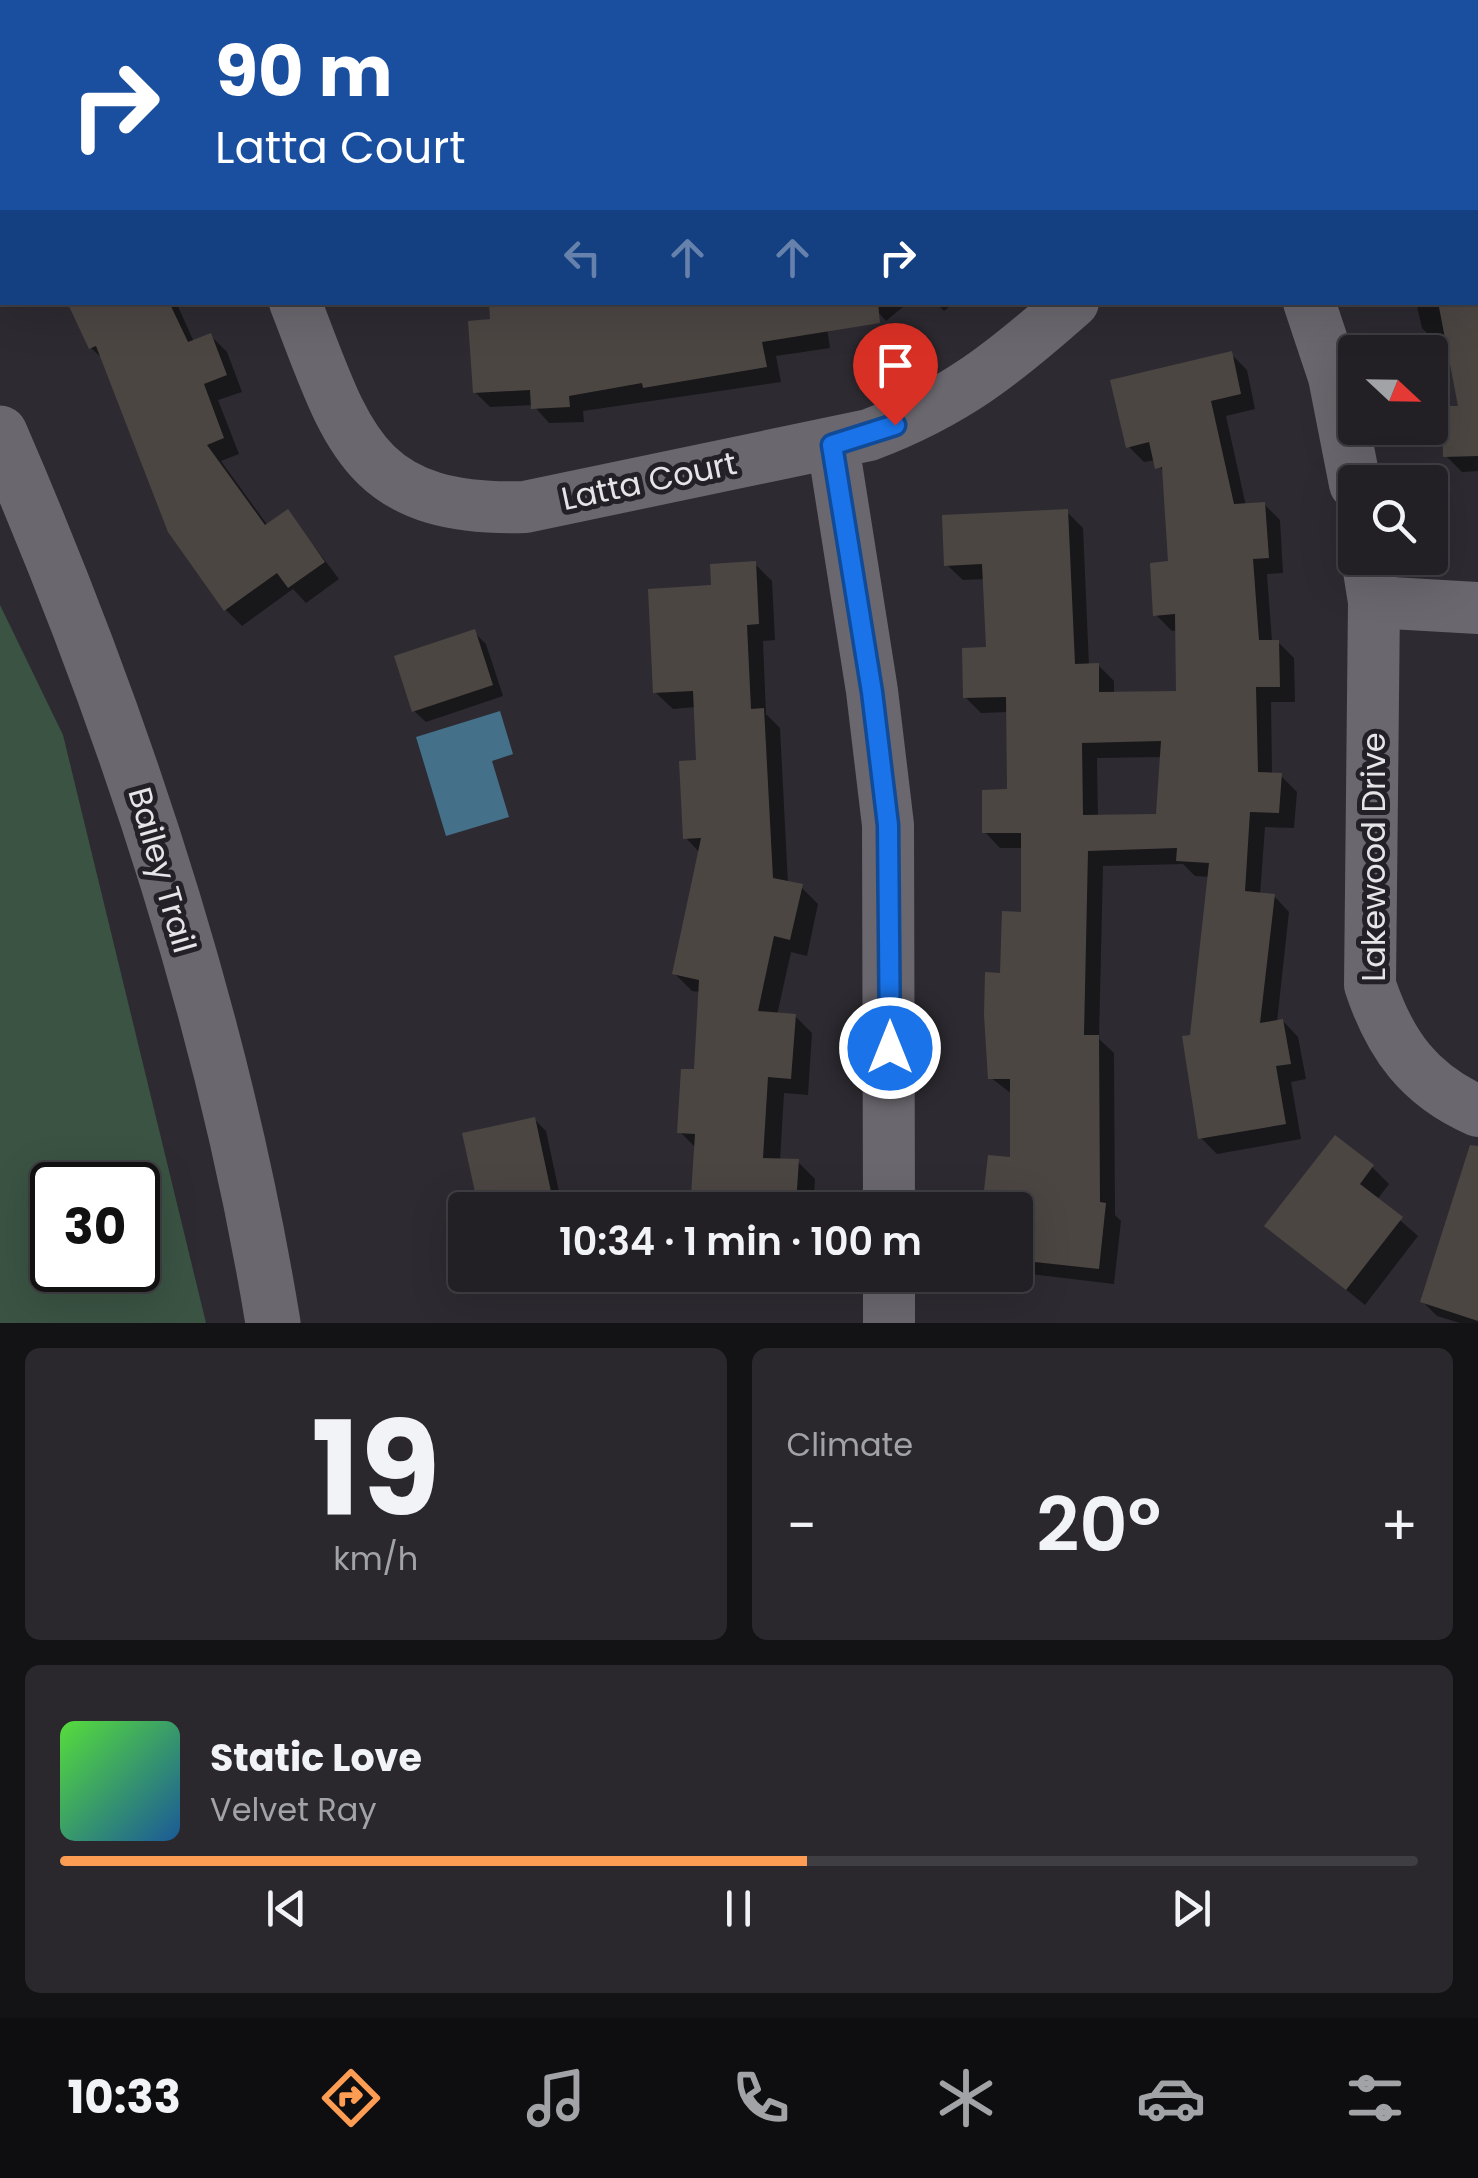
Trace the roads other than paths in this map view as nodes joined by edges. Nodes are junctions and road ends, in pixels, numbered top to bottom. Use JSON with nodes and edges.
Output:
{"nodes":[{"id":1,"x":296,"y":305,"type":"edge"},
{"id":2,"x":1070,"y":305,"type":"edge"},
{"id":3,"x":1310,"y":305,"type":"edge"},
{"id":4,"x":0,"y":433,"type":"edge"},
{"id":5,"x":832,"y":445,"type":"junction"},
{"id":6,"x":1351,"y":465,"type":"edge"},
{"id":7,"x":1371,"y":580,"type":"edge"},
{"id":8,"x":1478,"y":608,"type":"edge"},
{"id":9,"x":1478,"y":1111,"type":"edge"},
{"id":10,"x":889,"y":1192,"type":"edge"},
{"id":11,"x":889,"y":1292,"type":"edge"},
{"id":12,"x":273,"y":1323,"type":"edge"},
{"id":13,"x":888,"y":1323,"type":"edge"}],
"edges":[{"from":1,"to":5,"type":"street","name":"Latta Court"},
{"from":2,"to":5,"type":"street","name":"Latta Court"},
{"from":3,"to":6,"type":"street"},
{"from":4,"to":12,"type":"street","name":"Bailey Trail"},
{"from":5,"to":10,"type":"street"},
{"from":7,"to":8,"type":"street"},
{"from":7,"to":9,"type":"street","name":"Lakewood Drive"},
{"from":11,"to":13,"type":"street"}]}
